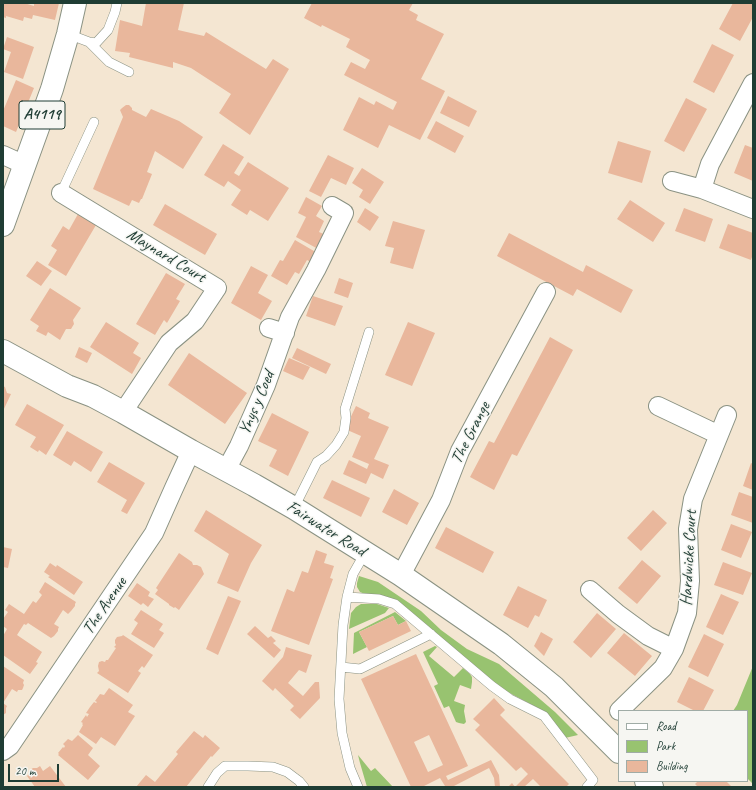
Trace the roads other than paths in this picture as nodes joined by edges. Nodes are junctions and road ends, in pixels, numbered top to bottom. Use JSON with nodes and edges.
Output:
{"nodes":[{"id":1,"x":75,"y":3,"type":"edge"},
{"id":2,"x":117,"y":3,"type":"edge"},
{"id":3,"x":68,"y":34,"type":"junction"},
{"id":4,"x":89,"y":42,"type":"junction"},
{"id":5,"x":129,"y":72,"type":"dead end"},
{"id":6,"x":753,"y":83,"type":"edge"},
{"id":7,"x":94,"y":122,"type":"dead end"},
{"id":8,"x":3,"y":154,"type":"edge"},
{"id":9,"x":25,"y":165,"type":"junction"},
{"id":10,"x":672,"y":181,"type":"dead end"},
{"id":11,"x":702,"y":189,"type":"junction"},
{"id":12,"x":61,"y":193,"type":"joint"},
{"id":13,"x":332,"y":206,"type":"dead end"},
{"id":14,"x":753,"y":209,"type":"edge"},
{"id":15,"x":3,"y":225,"type":"edge"},
{"id":16,"x":546,"y":292,"type":"dead end"},
{"id":17,"x":369,"y":332,"type":"dead end"},
{"id":18,"x":3,"y":351,"type":"edge"},
{"id":19,"x":658,"y":406,"type":"dead end"},
{"id":20,"x":123,"y":412,"type":"junction"},
{"id":21,"x":727,"y":415,"type":"dead end"},
{"id":22,"x":719,"y":435,"type":"junction"},
{"id":23,"x":191,"y":451,"type":"junction"},
{"id":24,"x":226,"y":470,"type":"junction"},
{"id":25,"x":294,"y":508,"type":"junction"},
{"id":26,"x":364,"y":553,"type":"junction"},
{"id":27,"x":401,"y":575,"type":"junction"},
{"id":28,"x":590,"y":590,"type":"dead end"},
{"id":29,"x":347,"y":597,"type":"junction"},
{"id":30,"x":431,"y":634,"type":"junction"},
{"id":31,"x":674,"y":649,"type":"junction"},
{"id":32,"x":341,"y":667,"type":"junction"},
{"id":33,"x":620,"y":710,"type":"edge"},
{"id":34,"x":618,"y":712,"type":"edge"},
{"id":35,"x":599,"y":731,"type":"junction"},
{"id":36,"x":3,"y":751,"type":"edge"},
{"id":37,"x":618,"y":751,"type":"edge"},
{"id":38,"x":208,"y":787,"type":"edge"},
{"id":39,"x":304,"y":787,"type":"edge"},
{"id":40,"x":358,"y":787,"type":"edge"},
{"id":41,"x":587,"y":787,"type":"edge"}],
"edges":[{"from":1,"to":3,"type":"street","number":"A4119"},
{"from":2,"to":4,"type":"lane"},
{"from":3,"to":4,"type":"lane"},
{"from":3,"to":9,"type":"street","number":"A4119"},
{"from":4,"to":5,"type":"lane"},
{"from":6,"to":11,"type":"street"},
{"from":7,"to":12,"type":"lane"},
{"from":8,"to":9,"type":"street"},
{"from":9,"to":15,"type":"street","number":"A4119"},
{"from":10,"to":11,"type":"street"},
{"from":11,"to":14,"type":"street"},
{"from":12,"to":20,"type":"street","name":"Maynard Court"},
{"from":13,"to":24,"type":"street","name":"Ynys y Coed"},
{"from":16,"to":27,"type":"street","name":"The Grange"},
{"from":17,"to":25,"type":"lane"},
{"from":18,"to":20,"type":"street","name":"Fairwater Road"},
{"from":19,"to":22,"type":"street"},
{"from":20,"to":23,"type":"street","name":"Fairwater Road"},
{"from":21,"to":22,"type":"street","name":"Hardwicke Court"},
{"from":22,"to":31,"type":"street","name":"Hardwicke Court"},
{"from":23,"to":24,"type":"street","name":"Fairwater Road"},
{"from":23,"to":36,"type":"street","name":"The Avenue"},
{"from":24,"to":25,"type":"street","name":"Fairwater Road"},
{"from":25,"to":26,"type":"street","name":"Fairwater Road"},
{"from":26,"to":27,"type":"street","name":"Fairwater Road"},
{"from":26,"to":29,"type":"lane"},
{"from":27,"to":35,"type":"street","name":"Fairwater Road"},
{"from":28,"to":31,"type":"street"},
{"from":29,"to":30,"type":"lane"},
{"from":29,"to":32,"type":"lane"},
{"from":30,"to":32,"type":"lane"},
{"from":30,"to":41,"type":"lane"},
{"from":31,"to":33,"type":"street","name":"Hardwicke Court"},
{"from":32,"to":40,"type":"lane"},
{"from":34,"to":35,"type":"street","name":"Hardwicke Court"},
{"from":35,"to":37,"type":"street","name":"Fairwater Road"},
{"from":38,"to":39,"type":"lane"}]}
